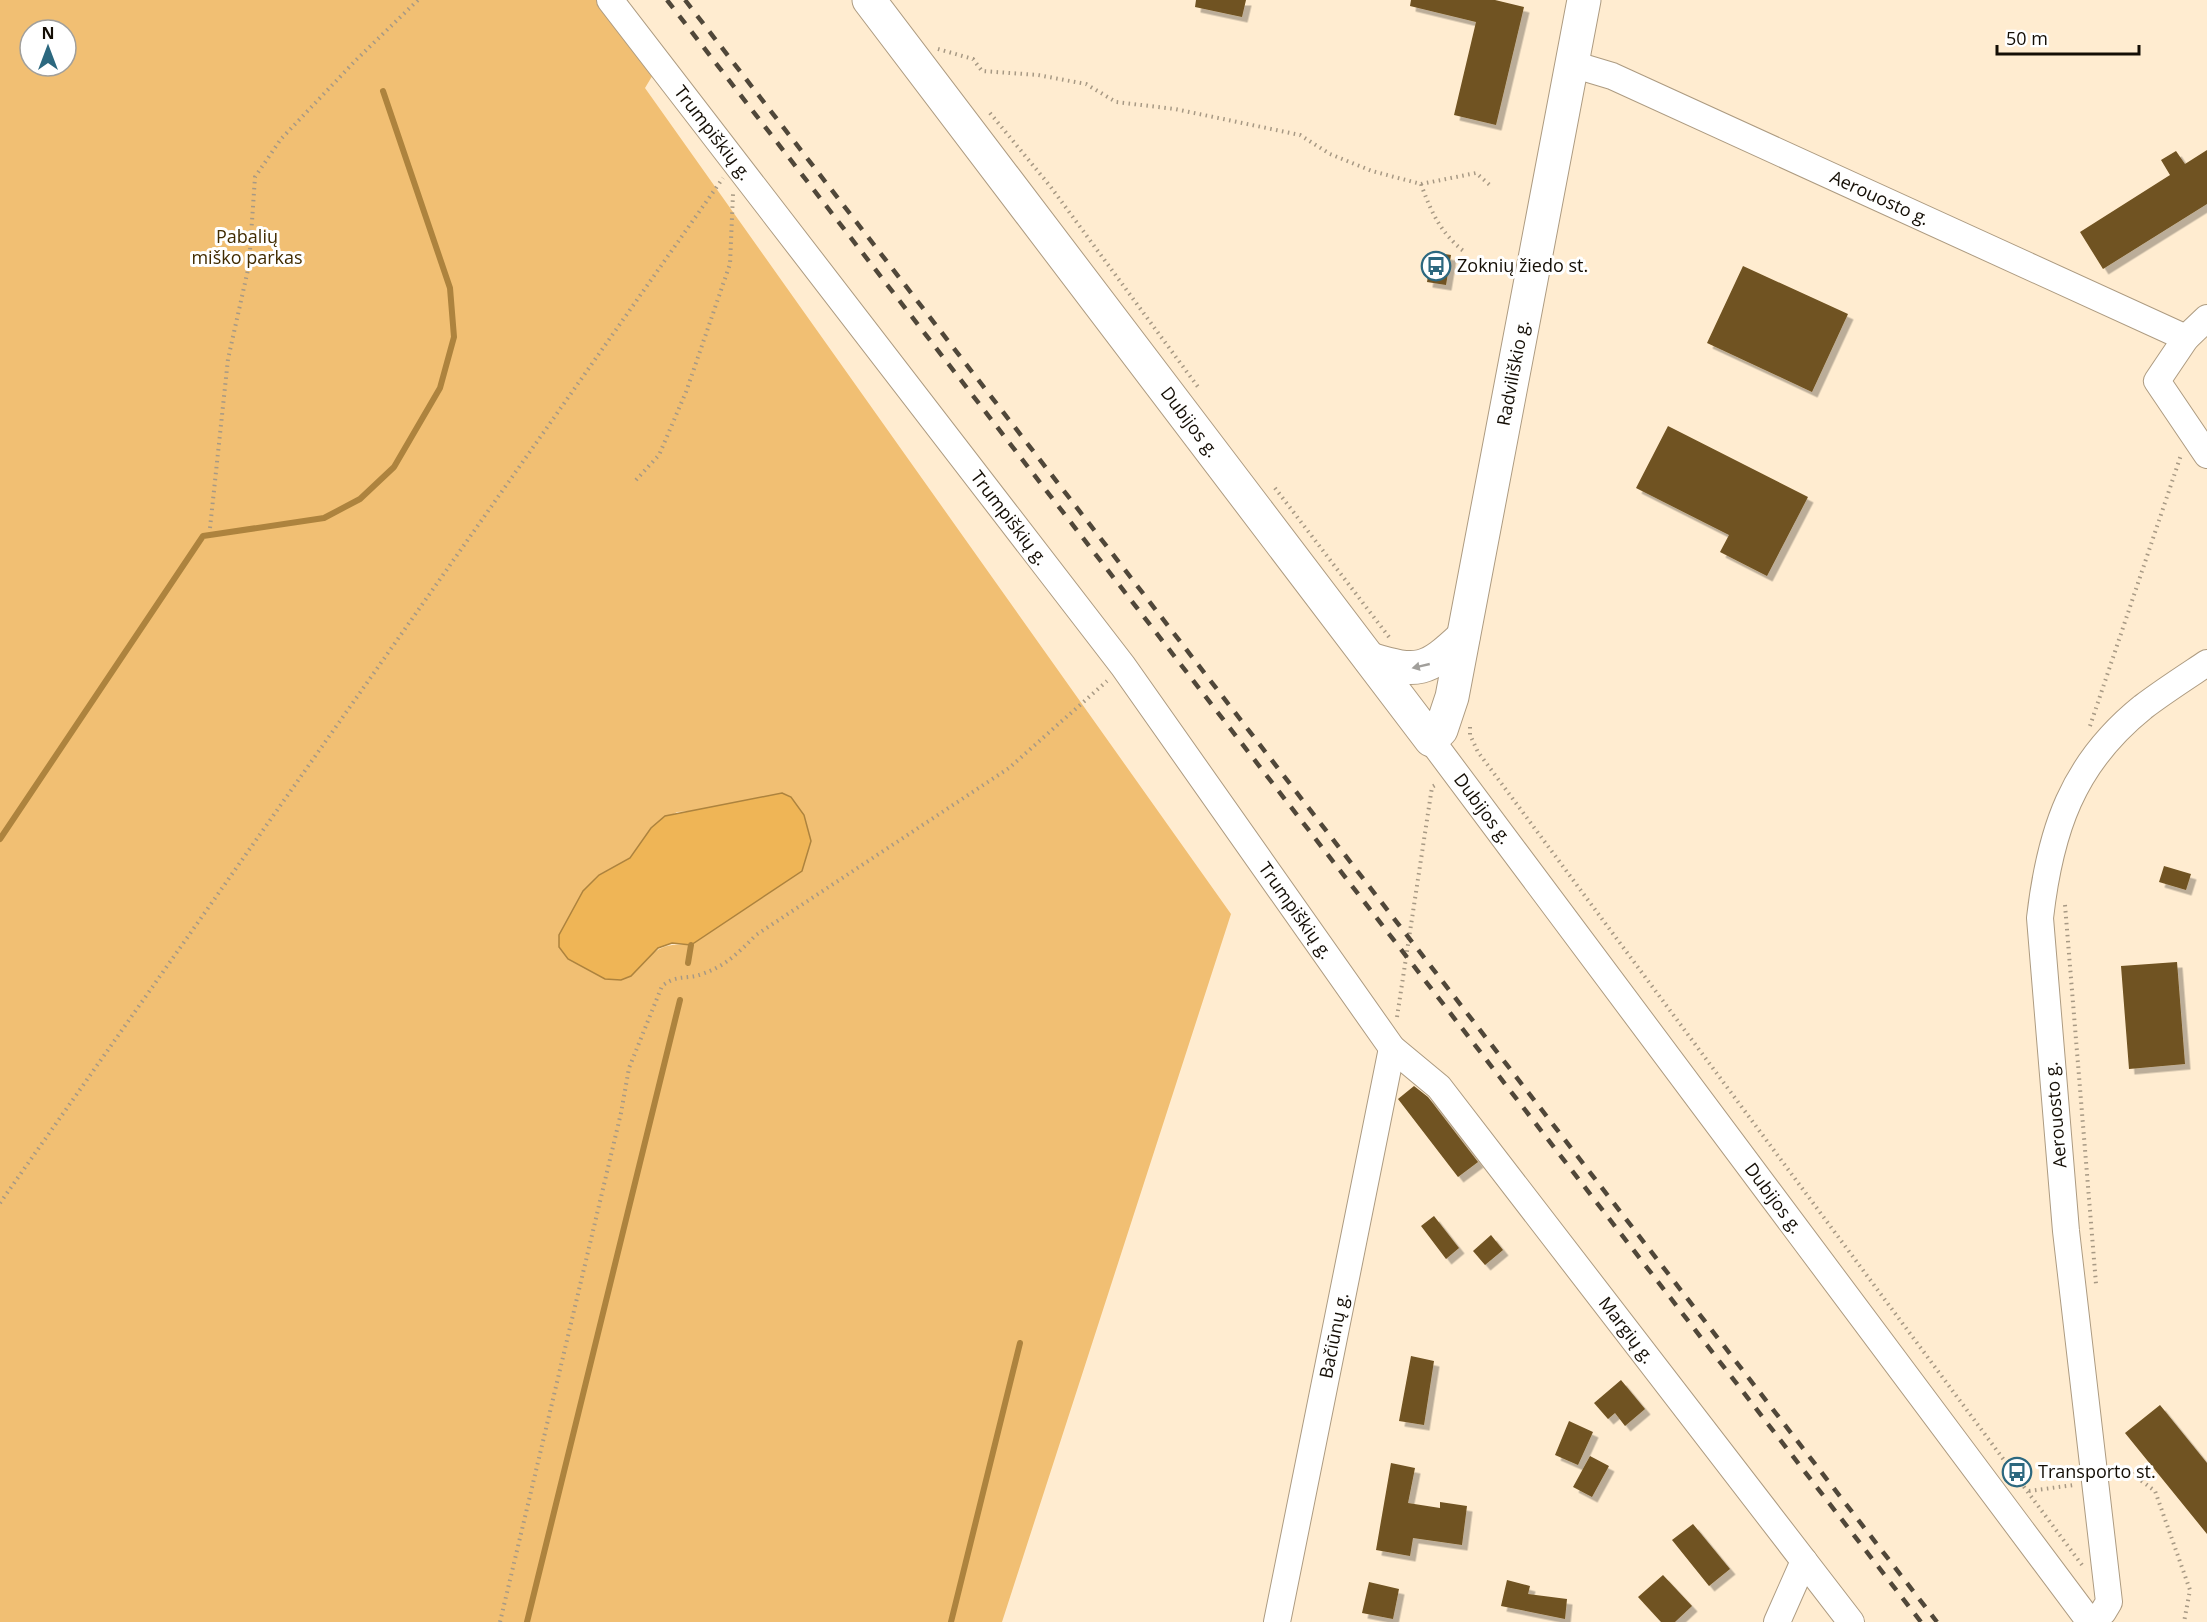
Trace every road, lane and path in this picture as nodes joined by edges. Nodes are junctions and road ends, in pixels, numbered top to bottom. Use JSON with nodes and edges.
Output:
{"nodes":[{"id":1,"x":418,"y":0,"type":"edge"},
{"id":2,"x":610,"y":0,"type":"edge"},
{"id":3,"x":869,"y":0,"type":"edge"},
{"id":4,"x":1584,"y":0,"type":"edge"},
{"id":5,"x":930,"y":41,"type":"dead end"},
{"id":6,"x":937,"y":49,"type":"junction"},
{"id":7,"x":945,"y":58,"type":"dead end"},
{"id":8,"x":1572,"y":64,"type":"junction"},
{"id":9,"x":982,"y":104,"type":"dead end"},
{"id":10,"x":734,"y":163,"type":"junction"},
{"id":11,"x":1421,"y":184,"type":"junction"},
{"id":12,"x":1491,"y":186,"type":"dead end"},
{"id":13,"x":1466,"y":253,"type":"dead end"},
{"id":14,"x":2207,"y":318,"type":"edge"},
{"id":15,"x":2187,"y":338,"type":"junction"},
{"id":16,"x":1203,"y":394,"type":"dead end"},
{"id":17,"x":2190,"y":429,"type":"junction"},
{"id":18,"x":2207,"y":455,"type":"edge"},
{"id":19,"x":1268,"y":479,"type":"dead end"},
{"id":20,"x":636,"y":480,"type":"dead end"},
{"id":21,"x":210,"y":528,"type":"dead end"},
{"id":22,"x":1463,"y":637,"type":"junction"},
{"id":23,"x":1370,"y":659,"type":"junction"},
{"id":24,"x":2207,"y":663,"type":"edge"},
{"id":25,"x":1124,"y":666,"type":"junction"},
{"id":26,"x":1412,"y":668,"type":"junction"},
{"id":27,"x":1452,"y":697,"type":"junction"},
{"id":28,"x":2088,"y":734,"type":"dead end"},
{"id":29,"x":1431,"y":740,"type":"junction"},
{"id":30,"x":1478,"y":753,"type":"junction"},
{"id":31,"x":1453,"y":770,"type":"junction"},
{"id":32,"x":2064,"y":894,"type":"dead end"},
{"id":33,"x":1392,"y":1048,"type":"junction"},
{"id":34,"x":0,"y":1203,"type":"edge"},
{"id":35,"x":2097,"y":1286,"type":"dead end"},
{"id":36,"x":2111,"y":1461,"type":"dead end"},
{"id":37,"x":2127,"y":1470,"type":"dead end"},
{"id":38,"x":2103,"y":1478,"type":"junction"},
{"id":39,"x":2029,"y":1491,"type":"junction"},
{"id":40,"x":1804,"y":1561,"type":"junction"},
{"id":41,"x":2109,"y":1602,"type":"junction"},
{"id":42,"x":500,"y":1622,"type":"edge"},
{"id":43,"x":1277,"y":1622,"type":"edge"},
{"id":44,"x":1777,"y":1622,"type":"edge"},
{"id":45,"x":1851,"y":1622,"type":"edge"},
{"id":46,"x":2090,"y":1622,"type":"edge"},
{"id":47,"x":2184,"y":1622,"type":"edge"}],
"edges":[{"from":1,"to":21,"type":"path"},
{"from":2,"to":10,"type":"street","name":"Trumpiškių g."},
{"from":3,"to":23,"type":"main road","name":"Dubijos g."},
{"from":4,"to":8,"type":"main road","name":"Radviliškio g."},
{"from":5,"to":6,"type":"path"},
{"from":6,"to":7,"type":"path"},
{"from":6,"to":11,"type":"path"},
{"from":8,"to":15,"type":"street","name":"Aerouosto g."},
{"from":8,"to":22,"type":"main road","name":"Radviliškio g."},
{"from":9,"to":16,"type":"path"},
{"from":10,"to":20,"type":"path"},
{"from":10,"to":25,"type":"street","name":"Trumpiškių g."},
{"from":10,"to":34,"type":"path"},
{"from":11,"to":12,"type":"path"},
{"from":11,"to":13,"type":"path"},
{"from":14,"to":15,"type":"street"},
{"from":15,"to":17,"type":"street"},
{"from":17,"to":18,"type":"street"},
{"from":17,"to":28,"type":"path"},
{"from":19,"to":26,"type":"path"},
{"from":22,"to":26,"type":"main road","one_way":true},
{"from":22,"to":27,"type":"main road","name":"Radviliškio g."},
{"from":23,"to":26,"type":"main road"},
{"from":23,"to":29,"type":"main road","name":"Dubijos g."},
{"from":24,"to":38,"type":"street","name":"Aerouosto g."},
{"from":25,"to":33,"type":"street","name":"Trumpiškių g."},
{"from":25,"to":42,"type":"path"},
{"from":27,"to":29,"type":"main road","name":"Radviliškio g."},
{"from":27,"to":30,"type":"path"},
{"from":29,"to":31,"type":"street","name":"Dubijos g."},
{"from":30,"to":31,"type":"path"},
{"from":30,"to":39,"type":"path"},
{"from":31,"to":33,"type":"path"},
{"from":31,"to":46,"type":"street","name":"Dubijos g."},
{"from":32,"to":35,"type":"path"},
{"from":33,"to":40,"type":"street","name":"Margių g."},
{"from":33,"to":43,"type":"street","name":"Bačiūnų g."},
{"from":36,"to":38,"type":"path"},
{"from":37,"to":47,"type":"path"},
{"from":38,"to":39,"type":"path"},
{"from":38,"to":41,"type":"street","name":"Aerouosto g."},
{"from":39,"to":41,"type":"path"},
{"from":40,"to":44,"type":"street"},
{"from":40,"to":45,"type":"street","name":"Margių g."},
{"from":41,"to":46,"type":"street"}]}
